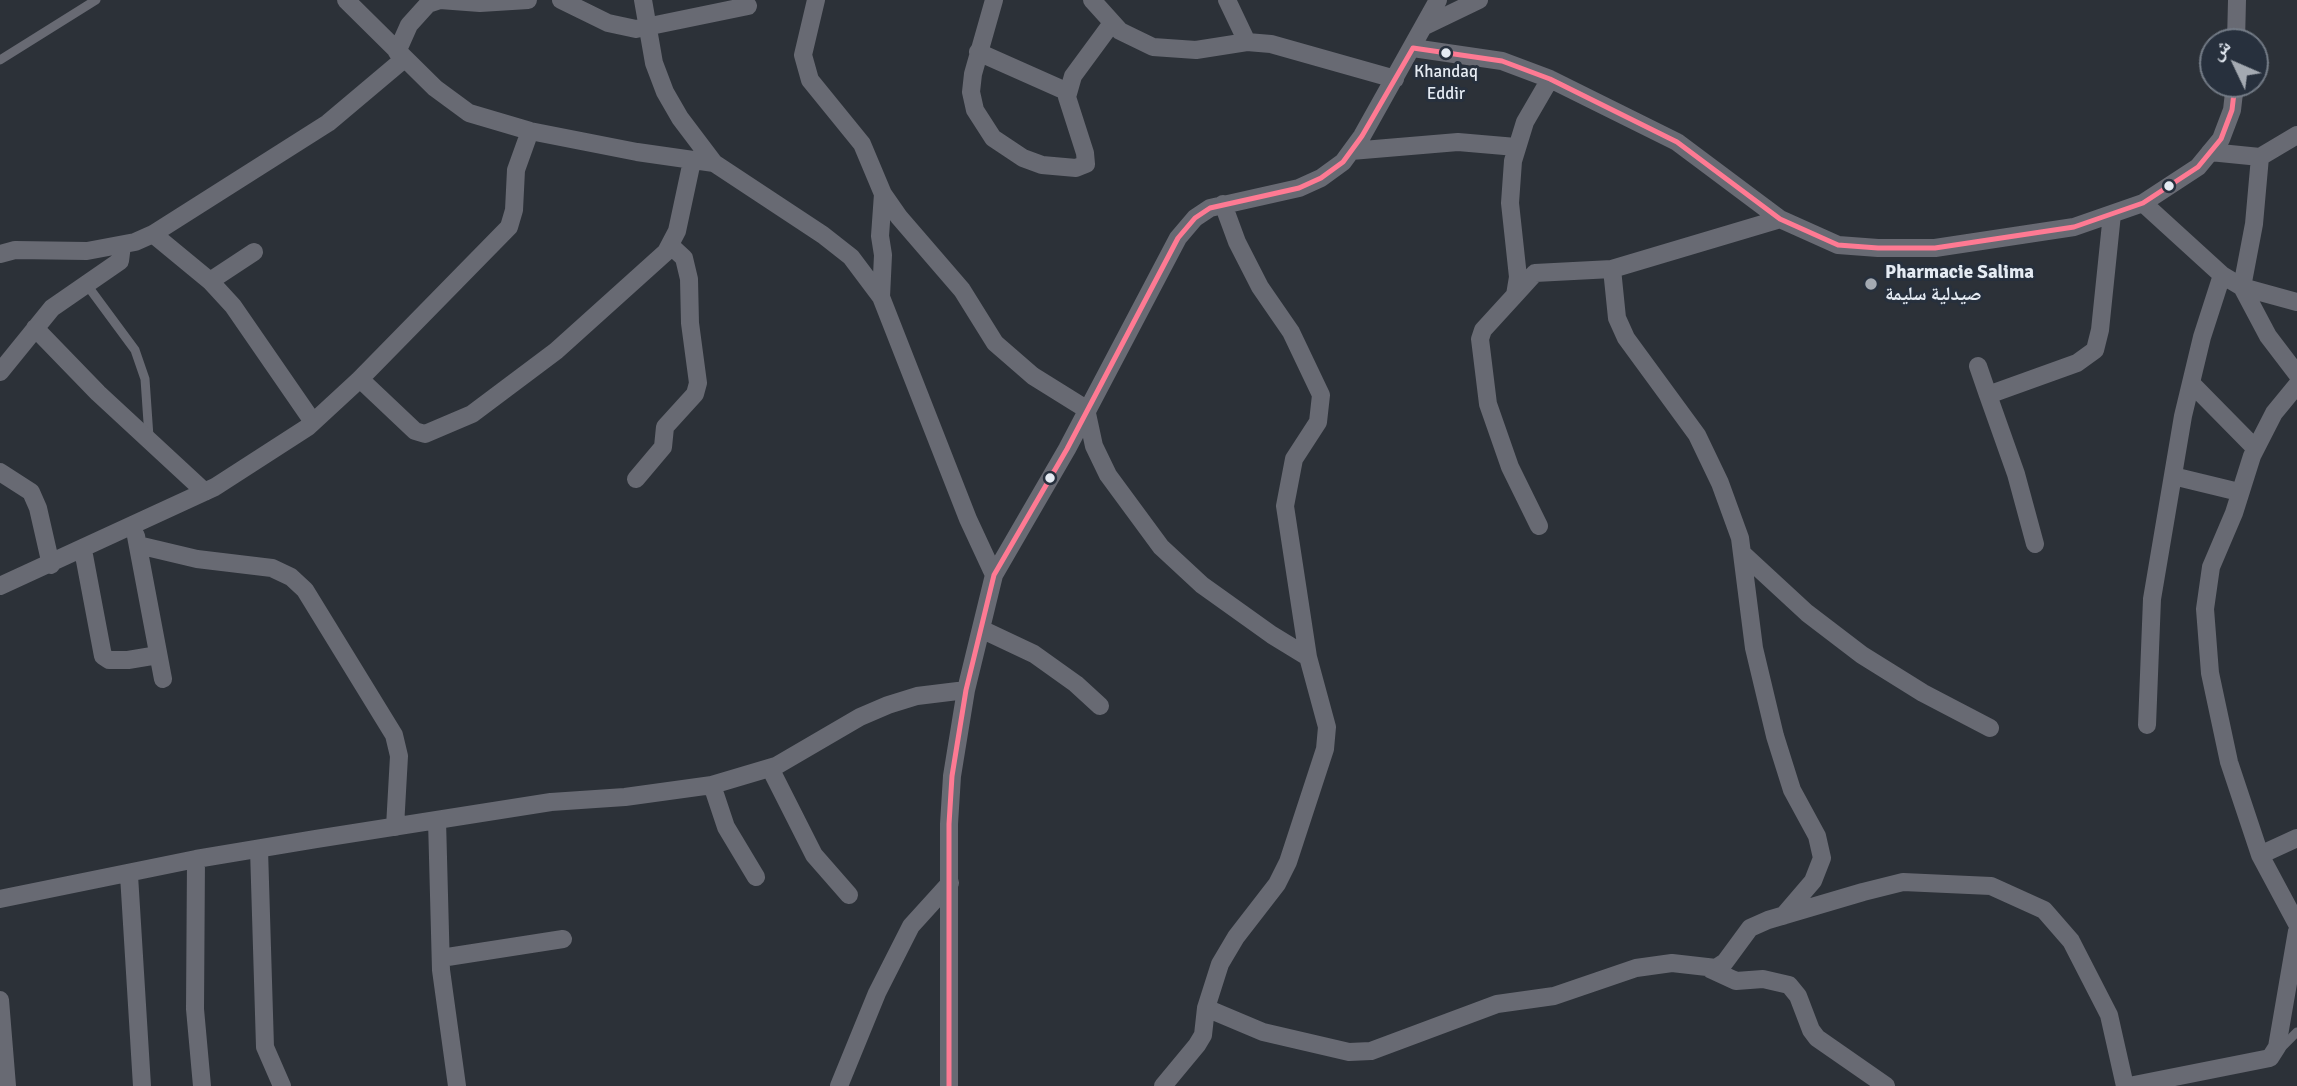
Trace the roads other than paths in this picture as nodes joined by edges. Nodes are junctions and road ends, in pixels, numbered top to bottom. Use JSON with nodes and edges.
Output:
{"nodes":[{"id":1,"x":96,"y":0,"type":"edge"},
{"id":2,"x":346,"y":0,"type":"edge"},
{"id":3,"x":528,"y":0,"type":"edge"},
{"id":4,"x":561,"y":0,"type":"edge"},
{"id":5,"x":643,"y":0,"type":"edge"},
{"id":6,"x":816,"y":0,"type":"edge"},
{"id":7,"x":994,"y":0,"type":"edge"},
{"id":8,"x":1092,"y":0,"type":"edge"},
{"id":9,"x":1227,"y":0,"type":"edge"},
{"id":10,"x":1438,"y":0,"type":"edge"},
{"id":11,"x":1479,"y":0,"type":"edge"},
{"id":12,"x":2237,"y":0,"type":"edge"},
{"id":13,"x":748,"y":6,"type":"dead end"},
{"id":14,"x":1112,"y":23,"type":"junction"},
{"id":15,"x":1426,"y":26,"type":"junction"},
{"id":16,"x":648,"y":28,"type":"junction"},
{"id":17,"x":2236,"y":28,"type":"edge"},
{"id":18,"x":1247,"y":42,"type":"junction"},
{"id":19,"x":1413,"y":48,"type":"junction"},
{"id":20,"x":978,"y":52,"type":"junction"},
{"id":21,"x":400,"y":56,"type":"junction"},
{"id":22,"x":0,"y":60,"type":"edge"},
{"id":23,"x":1395,"y":79,"type":"junction"},
{"id":24,"x":1550,"y":79,"type":"junction"},
{"id":25,"x":1068,"y":92,"type":"junction"},
{"id":26,"x":2233,"y":98,"type":"edge"},
{"id":27,"x":530,"y":131,"type":"junction"},
{"id":28,"x":2297,"y":135,"type":"edge"},
{"id":29,"x":1516,"y":147,"type":"junction"},
{"id":30,"x":1351,"y":151,"type":"junction"},
{"id":31,"x":2210,"y":152,"type":"junction"},
{"id":32,"x":2260,"y":157,"type":"junction"},
{"id":33,"x":692,"y":161,"type":"junction"},
{"id":34,"x":714,"y":163,"type":"junction"},
{"id":35,"x":883,"y":194,"type":"junction"},
{"id":36,"x":2143,"y":203,"type":"junction"},
{"id":37,"x":1223,"y":204,"type":"junction"},
{"id":38,"x":2112,"y":214,"type":"junction"},
{"id":39,"x":1780,"y":219,"type":"junction"},
{"id":40,"x":153,"y":234,"type":"junction"},
{"id":41,"x":122,"y":245,"type":"junction"},
{"id":42,"x":670,"y":245,"type":"junction"},
{"id":43,"x":254,"y":252,"type":"dead end"},
{"id":44,"x":0,"y":254,"type":"edge"},
{"id":45,"x":1612,"y":268,"type":"junction"},
{"id":46,"x":2222,"y":275,"type":"junction"},
{"id":47,"x":210,"y":281,"type":"junction"},
{"id":48,"x":88,"y":285,"type":"junction"},
{"id":49,"x":2242,"y":287,"type":"junction"},
{"id":50,"x":1514,"y":295,"type":"junction"},
{"id":51,"x":881,"y":297,"type":"junction"},
{"id":52,"x":2297,"y":302,"type":"edge"},
{"id":53,"x":35,"y":328,"type":"junction"},
{"id":54,"x":1978,"y":366,"type":"dead end"},
{"id":55,"x":0,"y":372,"type":"edge"},
{"id":56,"x":2297,"y":374,"type":"edge"},
{"id":57,"x":360,"y":379,"type":"junction"},
{"id":58,"x":2191,"y":383,"type":"junction"},
{"id":59,"x":2297,"y":385,"type":"edge"},
{"id":60,"x":1988,"y":395,"type":"junction"},
{"id":61,"x":1086,"y":410,"type":"junction"},
{"id":62,"x":313,"y":422,"type":"junction"},
{"id":63,"x":149,"y":439,"type":"junction"},
{"id":64,"x":2255,"y":448,"type":"junction"},
{"id":65,"x":0,"y":472,"type":"edge"},
{"id":66,"x":2173,"y":476,"type":"junction"},
{"id":67,"x":636,"y":479,"type":"dead end"},
{"id":68,"x":205,"y":492,"type":"junction"},
{"id":69,"x":2239,"y":492,"type":"junction"},
{"id":70,"x":134,"y":526,"type":"junction"},
{"id":71,"x":1539,"y":526,"type":"dead end"},
{"id":72,"x":2035,"y":544,"type":"dead end"},
{"id":73,"x":138,"y":545,"type":"junction"},
{"id":74,"x":83,"y":550,"type":"junction"},
{"id":75,"x":1742,"y":553,"type":"junction"},
{"id":76,"x":51,"y":565,"type":"junction"},
{"id":77,"x":994,"y":575,"type":"junction"},
{"id":78,"x":0,"y":586,"type":"edge"},
{"id":79,"x":981,"y":629,"type":"junction"},
{"id":80,"x":158,"y":655,"type":"junction"},
{"id":81,"x":1308,"y":657,"type":"junction"},
{"id":82,"x":163,"y":679,"type":"dead end"},
{"id":83,"x":966,"y":690,"type":"junction"},
{"id":84,"x":1100,"y":706,"type":"dead end"},
{"id":85,"x":2147,"y":725,"type":"dead end"},
{"id":86,"x":1990,"y":729,"type":"dead end"},
{"id":87,"x":770,"y":768,"type":"junction"},
{"id":88,"x":712,"y":785,"type":"junction"},
{"id":89,"x":437,"y":820,"type":"junction"},
{"id":90,"x":395,"y":827,"type":"junction"},
{"id":91,"x":2297,"y":838,"type":"edge"},
{"id":92,"x":259,"y":849,"type":"junction"},
{"id":93,"x":2260,"y":856,"type":"junction"},
{"id":94,"x":197,"y":859,"type":"junction"},
{"id":95,"x":129,"y":875,"type":"junction"},
{"id":96,"x":756,"y":877,"type":"dead end"},
{"id":97,"x":950,"y":883,"type":"junction"},
{"id":98,"x":849,"y":895,"type":"dead end"},
{"id":99,"x":0,"y":899,"type":"edge"},
{"id":100,"x":1783,"y":916,"type":"junction"},
{"id":101,"x":2297,"y":923,"type":"edge"},
{"id":102,"x":2297,"y":931,"type":"edge"},
{"id":103,"x":564,"y":939,"type":"dead end"},
{"id":104,"x":441,"y":958,"type":"junction"},
{"id":105,"x":1710,"y":969,"type":"junction"},
{"id":106,"x":0,"y":1000,"type":"edge"},
{"id":107,"x":1206,"y":1008,"type":"junction"},
{"id":108,"x":2297,"y":1032,"type":"edge"},
{"id":109,"x":2275,"y":1054,"type":"junction"},
{"id":110,"x":7,"y":1086,"type":"edge"},
{"id":111,"x":142,"y":1086,"type":"edge"},
{"id":112,"x":202,"y":1086,"type":"edge"},
{"id":113,"x":282,"y":1086,"type":"edge"},
{"id":114,"x":457,"y":1086,"type":"edge"},
{"id":115,"x":839,"y":1086,"type":"edge"},
{"id":116,"x":949,"y":1086,"type":"edge"},
{"id":117,"x":1163,"y":1086,"type":"edge"},
{"id":118,"x":1886,"y":1086,"type":"edge"},
{"id":119,"x":2127,"y":1086,"type":"edge"}],
"edges":[{"from":1,"to":22,"type":"lane"},
{"from":2,"to":21,"type":"street"},
{"from":3,"to":21,"type":"street"},
{"from":4,"to":16,"type":"street"},
{"from":5,"to":16,"type":"street"},
{"from":6,"to":35,"type":"street"},
{"from":7,"to":20,"type":"street"},
{"from":8,"to":14,"type":"street"},
{"from":9,"to":18,"type":"street"},
{"from":10,"to":15,"type":"street"},
{"from":11,"to":15,"type":"street"},
{"from":12,"to":17,"type":"street"},
{"from":13,"to":16,"type":"street"},
{"from":14,"to":18,"type":"street"},
{"from":14,"to":25,"type":"street"},
{"from":15,"to":19,"type":"street"},
{"from":16,"to":34,"type":"street"},
{"from":18,"to":23,"type":"street"},
{"from":19,"to":23,"type":"street"},
{"from":19,"to":24,"type":"street"},
{"from":20,"to":25,"type":"street"},
{"from":20,"to":25,"type":"street"},
{"from":21,"to":27,"type":"street"},
{"from":21,"to":40,"type":"street"},
{"from":23,"to":30,"type":"street"},
{"from":24,"to":29,"type":"street"},
{"from":24,"to":39,"type":"street"},
{"from":26,"to":31,"type":"street"},
{"from":27,"to":33,"type":"street"},
{"from":27,"to":57,"type":"street"},
{"from":28,"to":32,"type":"street"},
{"from":29,"to":30,"type":"street"},
{"from":29,"to":50,"type":"street"},
{"from":30,"to":37,"type":"street"},
{"from":31,"to":32,"type":"street"},
{"from":31,"to":36,"type":"street"},
{"from":32,"to":49,"type":"street"},
{"from":33,"to":34,"type":"street"},
{"from":33,"to":42,"type":"street"},
{"from":34,"to":51,"type":"street"},
{"from":35,"to":51,"type":"street"},
{"from":35,"to":61,"type":"street"},
{"from":36,"to":38,"type":"street"},
{"from":36,"to":46,"type":"street"},
{"from":37,"to":61,"type":"street"},
{"from":37,"to":81,"type":"street"},
{"from":38,"to":39,"type":"street"},
{"from":38,"to":60,"type":"street"},
{"from":39,"to":45,"type":"street"},
{"from":40,"to":41,"type":"street"},
{"from":40,"to":47,"type":"street"},
{"from":41,"to":44,"type":"street"},
{"from":41,"to":48,"type":"street"},
{"from":42,"to":57,"type":"street"},
{"from":42,"to":67,"type":"street"},
{"from":43,"to":47,"type":"street"},
{"from":45,"to":50,"type":"street"},
{"from":45,"to":75,"type":"street"},
{"from":46,"to":49,"type":"street"},
{"from":46,"to":58,"type":"street"},
{"from":47,"to":62,"type":"street"},
{"from":48,"to":53,"type":"street"},
{"from":48,"to":63,"type":"lane"},
{"from":49,"to":52,"type":"street"},
{"from":49,"to":56,"type":"street"},
{"from":50,"to":71,"type":"street"},
{"from":51,"to":77,"type":"street"},
{"from":53,"to":55,"type":"street"},
{"from":53,"to":63,"type":"street"},
{"from":54,"to":60,"type":"street"},
{"from":57,"to":62,"type":"street"},
{"from":58,"to":64,"type":"street"},
{"from":58,"to":66,"type":"street"},
{"from":59,"to":64,"type":"street"},
{"from":60,"to":72,"type":"street"},
{"from":61,"to":77,"type":"street"},
{"from":61,"to":81,"type":"street"},
{"from":62,"to":68,"type":"street"},
{"from":63,"to":68,"type":"street"},
{"from":64,"to":69,"type":"street"},
{"from":65,"to":76,"type":"street"},
{"from":66,"to":69,"type":"street"},
{"from":66,"to":85,"type":"street"},
{"from":68,"to":70,"type":"street"},
{"from":69,"to":93,"type":"street"},
{"from":70,"to":73,"type":"street"},
{"from":70,"to":74,"type":"street"},
{"from":73,"to":80,"type":"street"},
{"from":73,"to":90,"type":"street"},
{"from":74,"to":76,"type":"street"},
{"from":74,"to":80,"type":"street"},
{"from":75,"to":86,"type":"street"},
{"from":75,"to":100,"type":"street"},
{"from":76,"to":78,"type":"street"},
{"from":77,"to":79,"type":"street"},
{"from":79,"to":83,"type":"street"},
{"from":79,"to":84,"type":"street"},
{"from":80,"to":82,"type":"street"},
{"from":81,"to":107,"type":"street"},
{"from":83,"to":87,"type":"street"},
{"from":83,"to":97,"type":"street"},
{"from":87,"to":88,"type":"street"},
{"from":87,"to":98,"type":"street"},
{"from":88,"to":89,"type":"street"},
{"from":88,"to":96,"type":"street"},
{"from":89,"to":90,"type":"street"},
{"from":89,"to":104,"type":"street"},
{"from":90,"to":92,"type":"street"},
{"from":91,"to":93,"type":"street"},
{"from":92,"to":94,"type":"street"},
{"from":92,"to":113,"type":"street"},
{"from":93,"to":101,"type":"street"},
{"from":94,"to":95,"type":"street"},
{"from":94,"to":112,"type":"street"},
{"from":95,"to":99,"type":"street"},
{"from":95,"to":111,"type":"street"},
{"from":97,"to":115,"type":"street"},
{"from":97,"to":116,"type":"street"},
{"from":100,"to":105,"type":"street"},
{"from":100,"to":119,"type":"street"},
{"from":102,"to":109,"type":"street"},
{"from":103,"to":104,"type":"street"},
{"from":104,"to":114,"type":"street"},
{"from":105,"to":107,"type":"street"},
{"from":105,"to":118,"type":"street"},
{"from":106,"to":110,"type":"street"},
{"from":107,"to":117,"type":"street"},
{"from":108,"to":109,"type":"lane"},
{"from":109,"to":119,"type":"street"}]}
